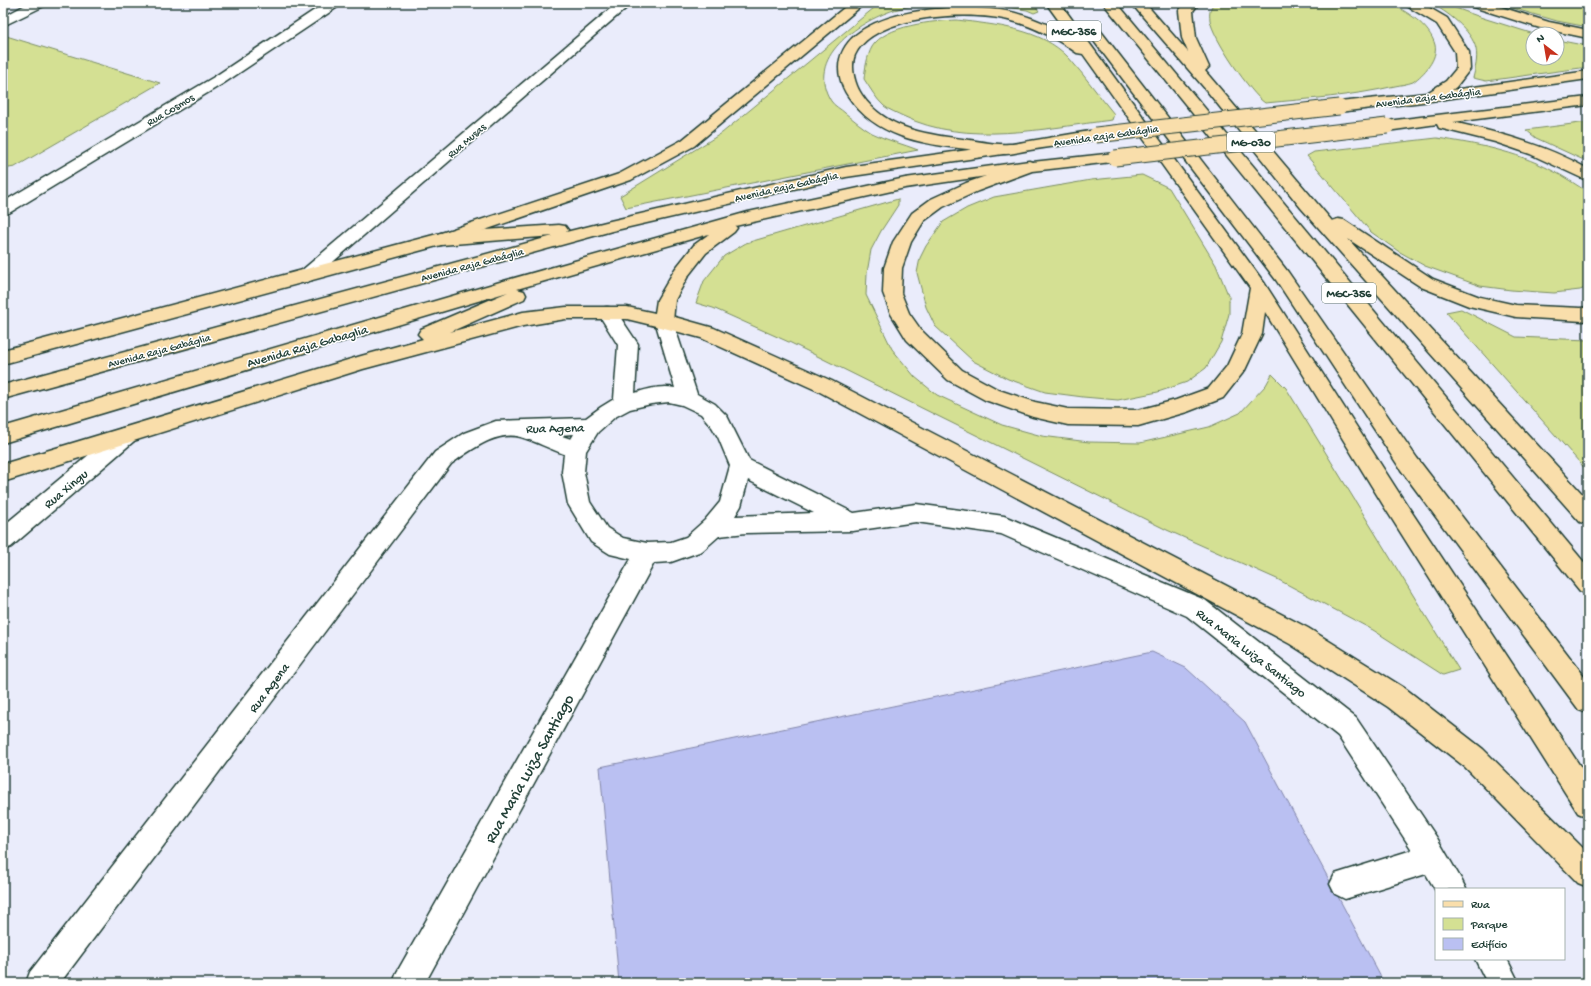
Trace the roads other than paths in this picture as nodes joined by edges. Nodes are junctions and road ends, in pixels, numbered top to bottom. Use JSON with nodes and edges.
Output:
{"nodes":[{"id":1,"x":39,"y":3,"type":"edge"},
{"id":2,"x":334,"y":3,"type":"edge"},
{"id":3,"x":625,"y":3,"type":"edge"},
{"id":4,"x":858,"y":3,"type":"edge"},
{"id":5,"x":1054,"y":3,"type":"edge"},
{"id":6,"x":1110,"y":3,"type":"edge"},
{"id":7,"x":1138,"y":3,"type":"edge"},
{"id":8,"x":1192,"y":3,"type":"edge"},
{"id":9,"x":1412,"y":3,"type":"edge"},
{"id":10,"x":1475,"y":3,"type":"edge"},
{"id":11,"x":1081,"y":15,"type":"dead end"},
{"id":12,"x":3,"y":22,"type":"edge"},
{"id":13,"x":1588,"y":34,"type":"edge"},
{"id":14,"x":1095,"y":58,"type":"junction"},
{"id":15,"x":1588,"y":75,"type":"edge"},
{"id":16,"x":1212,"y":88,"type":"junction"},
{"id":17,"x":1431,"y":97,"type":"junction"},
{"id":18,"x":1588,"y":101,"type":"edge"},
{"id":19,"x":1430,"y":122,"type":"junction"},
{"id":20,"x":1004,"y":150,"type":"junction"},
{"id":21,"x":1028,"y":166,"type":"junction"},
{"id":22,"x":1588,"y":176,"type":"edge"},
{"id":23,"x":1307,"y":204,"type":"junction"},
{"id":24,"x":3,"y":209,"type":"edge"},
{"id":25,"x":748,"y":217,"type":"junction"},
{"id":26,"x":610,"y":226,"type":"junction"},
{"id":27,"x":441,"y":239,"type":"junction"},
{"id":28,"x":612,"y":256,"type":"junction"},
{"id":29,"x":306,"y":276,"type":"junction"},
{"id":30,"x":1259,"y":288,"type":"junction"},
{"id":31,"x":607,"y":313,"type":"junction"},
{"id":32,"x":1588,"y":314,"type":"edge"},
{"id":33,"x":664,"y":321,"type":"junction"},
{"id":34,"x":3,"y":357,"type":"edge"},
{"id":35,"x":361,"y":363,"type":"junction"},
{"id":36,"x":3,"y":392,"type":"edge"},
{"id":37,"x":688,"y":399,"type":"junction"},
{"id":38,"x":624,"y":403,"type":"junction"},
{"id":39,"x":591,"y":426,"type":"junction"},
{"id":40,"x":519,"y":428,"type":"junction"},
{"id":41,"x":3,"y":435,"type":"edge"},
{"id":42,"x":126,"y":435,"type":"junction"},
{"id":43,"x":575,"y":450,"type":"junction"},
{"id":44,"x":741,"y":466,"type":"junction"},
{"id":45,"x":3,"y":473,"type":"edge"},
{"id":46,"x":1588,"y":515,"type":"edge"},
{"id":47,"x":853,"y":522,"type":"junction"},
{"id":48,"x":713,"y":527,"type":"junction"},
{"id":49,"x":3,"y":540,"type":"edge"},
{"id":50,"x":647,"y":553,"type":"junction"},
{"id":51,"x":1588,"y":584,"type":"edge"},
{"id":52,"x":1588,"y":701,"type":"edge"},
{"id":53,"x":1588,"y":803,"type":"edge"},
{"id":54,"x":1433,"y":858,"type":"junction"},
{"id":55,"x":1588,"y":873,"type":"edge"},
{"id":56,"x":1345,"y":884,"type":"dead end"},
{"id":57,"x":1450,"y":888,"type":"edge"},
{"id":58,"x":1491,"y":960,"type":"edge"},
{"id":59,"x":41,"y":983,"type":"edge"},
{"id":60,"x":408,"y":983,"type":"edge"},
{"id":61,"x":1504,"y":983,"type":"edge"}],
"edges":[{"from":1,"to":12,"type":"street"},
{"from":2,"to":24,"type":"street","name":"Rua Cosmos"},
{"from":3,"to":29,"type":"street","name":"Rua Musas"},
{"from":4,"to":27,"type":"main road"},
{"from":5,"to":14,"type":"main road","number":"MGC-356"},
{"from":6,"to":51,"type":"main road","number":"MGC-356"},
{"from":7,"to":16,"type":"main road","number":"MGC-356"},
{"from":8,"to":16,"type":"main road"},
{"from":9,"to":17,"type":"main road"},
{"from":10,"to":13,"type":"main road"},
{"from":11,"to":52,"type":"main road","number":"MGC-356"},
{"from":14,"to":20,"type":"main road"},
{"from":14,"to":30,"type":"main road","number":"MGC-356"},
{"from":15,"to":17,"type":"main road","name":"Avenida Raja Gabáglia","number":"MG-030"},
{"from":16,"to":23,"type":"main road","number":"MGC-356"},
{"from":17,"to":20,"type":"main road","name":"Avenida Raja Gabáglia","number":"MG-030","bridge":true},
{"from":18,"to":19,"type":"main road","name":"Avenida Raja Gabáglia","number":"MG-030"},
{"from":19,"to":21,"type":"main road","name":"Avenida Raja Gabáglia","number":"MG-030","bridge":true},
{"from":19,"to":22,"type":"main road"},
{"from":20,"to":26,"type":"main road","name":"Avenida Raja Gabáglia"},
{"from":21,"to":25,"type":"main road","name":"Avenida Raja Gabáglia"},
{"from":21,"to":30,"type":"main road"},
{"from":23,"to":32,"type":"main road"},
{"from":23,"to":46,"type":"main road","number":"MGC-356"},
{"from":25,"to":28,"type":"main road","name":"Avenida Raja Gabáglia"},
{"from":25,"to":33,"type":"main road"},
{"from":26,"to":27,"type":"main road"},
{"from":26,"to":36,"type":"main road","name":"Avenida Raja Gabáglia"},
{"from":27,"to":29,"type":"main road"},
{"from":28,"to":35,"type":"main road"},
{"from":28,"to":41,"type":"main road","name":"Avenida Raja Gabaglia"},
{"from":29,"to":34,"type":"main road"},
{"from":30,"to":53,"type":"main road","number":"MGC-356"},
{"from":31,"to":33,"type":"main road"},
{"from":31,"to":35,"type":"main road"},
{"from":31,"to":38,"type":"street"},
{"from":33,"to":37,"type":"street"},
{"from":33,"to":55,"type":"main road"},
{"from":35,"to":42,"type":"main road"},
{"from":37,"to":38,"type":"street"},
{"from":37,"to":44,"type":"street"},
{"from":38,"to":39,"type":"street"},
{"from":39,"to":40,"type":"street","name":"Rua Agena"},
{"from":39,"to":43,"type":"street"},
{"from":40,"to":43,"type":"street","name":"Rua Agena"},
{"from":40,"to":59,"type":"street","name":"Rua Agena"},
{"from":42,"to":45,"type":"main road"},
{"from":42,"to":49,"type":"street","name":"Rua Xingu"},
{"from":43,"to":50,"type":"street"},
{"from":44,"to":47,"type":"street"},
{"from":44,"to":48,"type":"street"},
{"from":47,"to":48,"type":"street","name":"Rua Maria Luiza Santiago"},
{"from":47,"to":54,"type":"street","name":"Rua Maria Luiza Santiago"},
{"from":48,"to":50,"type":"street"},
{"from":50,"to":60,"type":"street","name":"Rua Maria Luiza Santiago"},
{"from":54,"to":56,"type":"street"},
{"from":54,"to":57,"type":"street","name":"Rua Maria Luiza Santiago"},
{"from":58,"to":61,"type":"street"}]}
